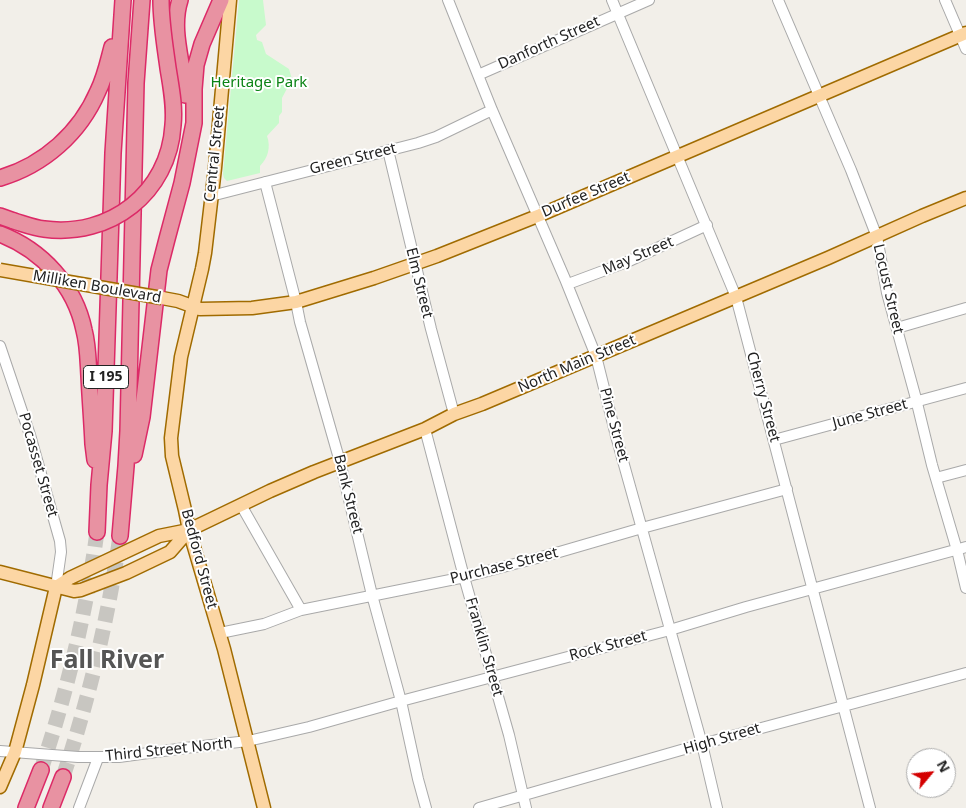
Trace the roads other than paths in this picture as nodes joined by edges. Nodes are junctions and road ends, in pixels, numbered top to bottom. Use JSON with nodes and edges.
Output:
{"nodes":[{"id":1,"x":142,"y":0,"type":"edge"},
{"id":2,"x":161,"y":0,"type":"edge"},
{"id":3,"x":180,"y":0,"type":"edge"},
{"id":4,"x":221,"y":0,"type":"edge"},
{"id":5,"x":230,"y":0,"type":"edge"},
{"id":6,"x":448,"y":0,"type":"edge"},
{"id":7,"x":612,"y":0,"type":"edge"},
{"id":8,"x":649,"y":0,"type":"edge"},
{"id":9,"x":778,"y":0,"type":"edge"},
{"id":10,"x":945,"y":0,"type":"edge"},
{"id":11,"x":122,"y":3,"type":"edge"},
{"id":12,"x":618,"y":13,"type":"junction"},
{"id":13,"x":963,"y":34,"type":"edge"},
{"id":14,"x":966,"y":49,"type":"edge"},
{"id":15,"x":478,"y":75,"type":"junction"},
{"id":16,"x":110,"y":81,"type":"junction"},
{"id":17,"x":819,"y":95,"type":"junction"},
{"id":18,"x":492,"y":110,"type":"junction"},
{"id":19,"x":388,"y":150,"type":"junction"},
{"id":20,"x":677,"y":156,"type":"junction"},
{"id":21,"x":184,"y":169,"type":"junction"},
{"id":22,"x":0,"y":178,"type":"edge"},
{"id":23,"x":265,"y":182,"type":"junction"},
{"id":24,"x":211,"y":196,"type":"junction"},
{"id":25,"x":966,"y":198,"type":"edge"},
{"id":26,"x":538,"y":216,"type":"junction"},
{"id":27,"x":7,"y":218,"type":"edge"},
{"id":28,"x":706,"y":225,"type":"junction"},
{"id":29,"x":0,"y":234,"type":"edge"},
{"id":30,"x":877,"y":237,"type":"junction"},
{"id":31,"x":414,"y":264,"type":"junction"},
{"id":32,"x":0,"y":270,"type":"edge"},
{"id":33,"x":568,"y":284,"type":"junction"},
{"id":34,"x":736,"y":297,"type":"junction"},
{"id":35,"x":296,"y":302,"type":"junction"},
{"id":36,"x":193,"y":307,"type":"junction"},
{"id":37,"x":966,"y":308,"type":"edge"},
{"id":38,"x":896,"y":328,"type":"junction"},
{"id":39,"x":0,"y":346,"type":"edge"},
{"id":40,"x":596,"y":356,"type":"junction"},
{"id":41,"x":966,"y":388,"type":"edge"},
{"id":42,"x":916,"y":401,"type":"junction"},
{"id":43,"x":454,"y":414,"type":"junction"},
{"id":44,"x":425,"y":429,"type":"junction"},
{"id":45,"x":774,"y":440,"type":"junction"},
{"id":46,"x":340,"y":462,"type":"junction"},
{"id":47,"x":966,"y":470,"type":"edge"},
{"id":48,"x":936,"y":478,"type":"junction"},
{"id":49,"x":99,"y":486,"type":"junction"},
{"id":50,"x":787,"y":489,"type":"junction"},
{"id":51,"x":124,"y":501,"type":"junction"},
{"id":52,"x":241,"y":505,"type":"junction"},
{"id":53,"x":642,"y":528,"type":"junction"},
{"id":54,"x":189,"y":530,"type":"junction"},
{"id":55,"x":97,"y":532,"type":"tunnel mouth"},
{"id":56,"x":120,"y":536,"type":"tunnel mouth"},
{"id":57,"x":961,"y":548,"type":"edge"},
{"id":58,"x":0,"y":572,"type":"edge"},
{"id":59,"x":464,"y":577,"type":"junction"},
{"id":60,"x":56,"y":587,"type":"junction"},
{"id":61,"x":966,"y":588,"type":"edge"},
{"id":62,"x":813,"y":589,"type":"junction"},
{"id":63,"x":372,"y":595,"type":"junction"},
{"id":64,"x":301,"y":610,"type":"junction"},
{"id":65,"x":670,"y":630,"type":"junction"},
{"id":66,"x":220,"y":633,"type":"junction"},
{"id":67,"x":966,"y":673,"type":"edge"},
{"id":68,"x":493,"y":677,"type":"junction"},
{"id":69,"x":401,"y":701,"type":"junction"},
{"id":70,"x":844,"y":705,"type":"junction"},
{"id":71,"x":248,"y":741,"type":"junction"},
{"id":72,"x":702,"y":744,"type":"junction"},
{"id":73,"x":0,"y":751,"type":"edge"},
{"id":74,"x":15,"y":752,"type":"junction"},
{"id":75,"x":98,"y":758,"type":"junction"},
{"id":76,"x":41,"y":770,"type":"tunnel mouth"},
{"id":77,"x":62,"y":778,"type":"tunnel mouth"},
{"id":78,"x":0,"y":787,"type":"edge"},
{"id":79,"x":522,"y":796,"type":"junction"},
{"id":80,"x":26,"y":808,"type":"edge"},
{"id":81,"x":51,"y":808,"type":"edge"},
{"id":82,"x":79,"y":808,"type":"edge"},
{"id":83,"x":264,"y":808,"type":"edge"},
{"id":84,"x":426,"y":808,"type":"edge"},
{"id":85,"x":479,"y":808,"type":"edge"},
{"id":86,"x":526,"y":808,"type":"edge"},
{"id":87,"x":717,"y":808,"type":"edge"},
{"id":88,"x":870,"y":808,"type":"edge"}],
"edges":[{"from":1,"to":51,"type":"highway","number":"I 195"},
{"from":2,"to":27,"type":"highway","bridge":true},
{"from":3,"to":21,"type":"highway"},
{"from":4,"to":21,"type":"highway"},
{"from":5,"to":24,"type":"main road","name":"Central Street"},
{"from":6,"to":15,"type":"street","name":"Pine Street"},
{"from":7,"to":12,"type":"street","name":"Cherry Street"},
{"from":8,"to":12,"type":"street","name":"Danforth Street"},
{"from":9,"to":17,"type":"street","name":"Locust Street"},
{"from":10,"to":13,"type":"street"},
{"from":11,"to":16,"type":"highway"},
{"from":12,"to":15,"type":"street","name":"Danforth Street"},
{"from":12,"to":20,"type":"street","name":"Cherry Street"},
{"from":13,"to":14,"type":"street"},
{"from":13,"to":17,"type":"main road","name":"Durfee Street"},
{"from":15,"to":18,"type":"street","name":"Pine Street"},
{"from":16,"to":22,"type":"highway"},
{"from":16,"to":49,"type":"highway","number":"I 195"},
{"from":17,"to":20,"type":"main road","name":"Durfee Street"},
{"from":17,"to":30,"type":"street","name":"Locust Street"},
{"from":18,"to":19,"type":"street","name":"Green Street"},
{"from":18,"to":26,"type":"street","name":"Pine Street"},
{"from":19,"to":23,"type":"street","name":"Green Street"},
{"from":19,"to":31,"type":"street","name":"Elm Street"},
{"from":20,"to":26,"type":"main road","name":"Durfee Street"},
{"from":20,"to":28,"type":"street","name":"Cherry Street"},
{"from":21,"to":51,"type":"highway"},
{"from":23,"to":24,"type":"street","name":"Green Street"},
{"from":23,"to":35,"type":"street","name":"Bank Street"},
{"from":24,"to":36,"type":"main road","name":"Central Street"},
{"from":25,"to":30,"type":"main road","name":"North Main Street"},
{"from":26,"to":31,"type":"main road","name":"Durfee Street"},
{"from":26,"to":33,"type":"street","name":"Pine Street"},
{"from":28,"to":33,"type":"street","name":"May Street"},
{"from":28,"to":34,"type":"street","name":"Cherry Street"},
{"from":29,"to":49,"type":"highway"},
{"from":30,"to":34,"type":"main road","name":"North Main Street"},
{"from":30,"to":38,"type":"street","name":"Locust Street"},
{"from":31,"to":35,"type":"main road","name":"Durfee Street"},
{"from":31,"to":43,"type":"street","name":"Elm Street"},
{"from":32,"to":36,"type":"main road","name":"Milliken Boulevard","bridge":true},
{"from":33,"to":40,"type":"street","name":"Pine Street"},
{"from":34,"to":40,"type":"main road","name":"North Main Street"},
{"from":34,"to":45,"type":"street","name":"Cherry Street"},
{"from":35,"to":36,"type":"main road","name":"Durfee Street"},
{"from":35,"to":46,"type":"street","name":"Bank Street"},
{"from":36,"to":54,"type":"main road","name":"Bedford Street"},
{"from":37,"to":38,"type":"street"},
{"from":38,"to":42,"type":"street","name":"Locust Street"},
{"from":39,"to":60,"type":"street","name":"Pocasset Street"},
{"from":40,"to":43,"type":"main road","name":"North Main Street"},
{"from":40,"to":53,"type":"street","name":"Pine Street"},
{"from":41,"to":42,"type":"street","name":"June Street"},
{"from":42,"to":45,"type":"street","name":"June Street"},
{"from":42,"to":48,"type":"street","name":"Locust Street"},
{"from":43,"to":44,"type":"main road","name":"North Main Street"},
{"from":44,"to":46,"type":"main road","name":"North Main Street"},
{"from":44,"to":59,"type":"street","name":"Franklin Street"},
{"from":45,"to":50,"type":"street","name":"Cherry Street"},
{"from":46,"to":52,"type":"main road","name":"North Main Street"},
{"from":46,"to":63,"type":"street","name":"Bank Street"},
{"from":47,"to":48,"type":"street"},
{"from":48,"to":57,"type":"street","name":"Locust Street"},
{"from":49,"to":55,"type":"highway","number":"I 195"},
{"from":50,"to":53,"type":"street","name":"Purchase Street"},
{"from":50,"to":62,"type":"street","name":"Cherry Street"},
{"from":51,"to":56,"type":"highway","number":"I 195"},
{"from":52,"to":54,"type":"main road","name":"North Main Street"},
{"from":52,"to":64,"type":"street"},
{"from":53,"to":59,"type":"street","name":"Purchase Street"},
{"from":53,"to":65,"type":"street","name":"Pine Street"},
{"from":54,"to":60,"type":"main road"},
{"from":54,"to":60,"type":"main road"},
{"from":54,"to":66,"type":"main road","name":"Bedford Street"},
{"from":57,"to":61,"type":"street","name":"Locust Street"},
{"from":57,"to":62,"type":"street","name":"Rock Street"},
{"from":58,"to":60,"type":"main road"},
{"from":59,"to":63,"type":"street","name":"Purchase Street"},
{"from":59,"to":68,"type":"street","name":"Franklin Street"},
{"from":60,"to":74,"type":"main road"},
{"from":62,"to":65,"type":"street","name":"Rock Street"},
{"from":62,"to":70,"type":"street","name":"Cherry Street"},
{"from":63,"to":64,"type":"street","name":"Purchase Street"},
{"from":63,"to":69,"type":"street","name":"Bank Street"},
{"from":64,"to":66,"type":"street","name":"Purchase Street"},
{"from":65,"to":68,"type":"street","name":"Rock Street"},
{"from":65,"to":72,"type":"street","name":"Pine Street"},
{"from":66,"to":71,"type":"main road","name":"Bedford Street"},
{"from":67,"to":70,"type":"street","name":"High Street"},
{"from":68,"to":69,"type":"street","name":"Rock Street"},
{"from":68,"to":79,"type":"street","name":"Franklin Street"},
{"from":69,"to":71,"type":"street","name":"Rock Street"},
{"from":69,"to":84,"type":"street","name":"Bank Street"},
{"from":70,"to":72,"type":"street","name":"High Street"},
{"from":70,"to":88,"type":"street","name":"Cherry Street"},
{"from":71,"to":75,"type":"street","name":"Third Street North"},
{"from":71,"to":83,"type":"main road","name":"Bedford Street"},
{"from":72,"to":79,"type":"street","name":"High Street"},
{"from":72,"to":87,"type":"street","name":"Pine Street"},
{"from":73,"to":74,"type":"street","name":"Third Street North"},
{"from":74,"to":75,"type":"street","name":"Third Street North"},
{"from":74,"to":78,"type":"main road"},
{"from":75,"to":82,"type":"street"},
{"from":76,"to":80,"type":"highway"},
{"from":77,"to":81,"type":"highway"},
{"from":79,"to":85,"type":"street","name":"High Street"},
{"from":79,"to":86,"type":"street","name":"Franklin Street"}]}
